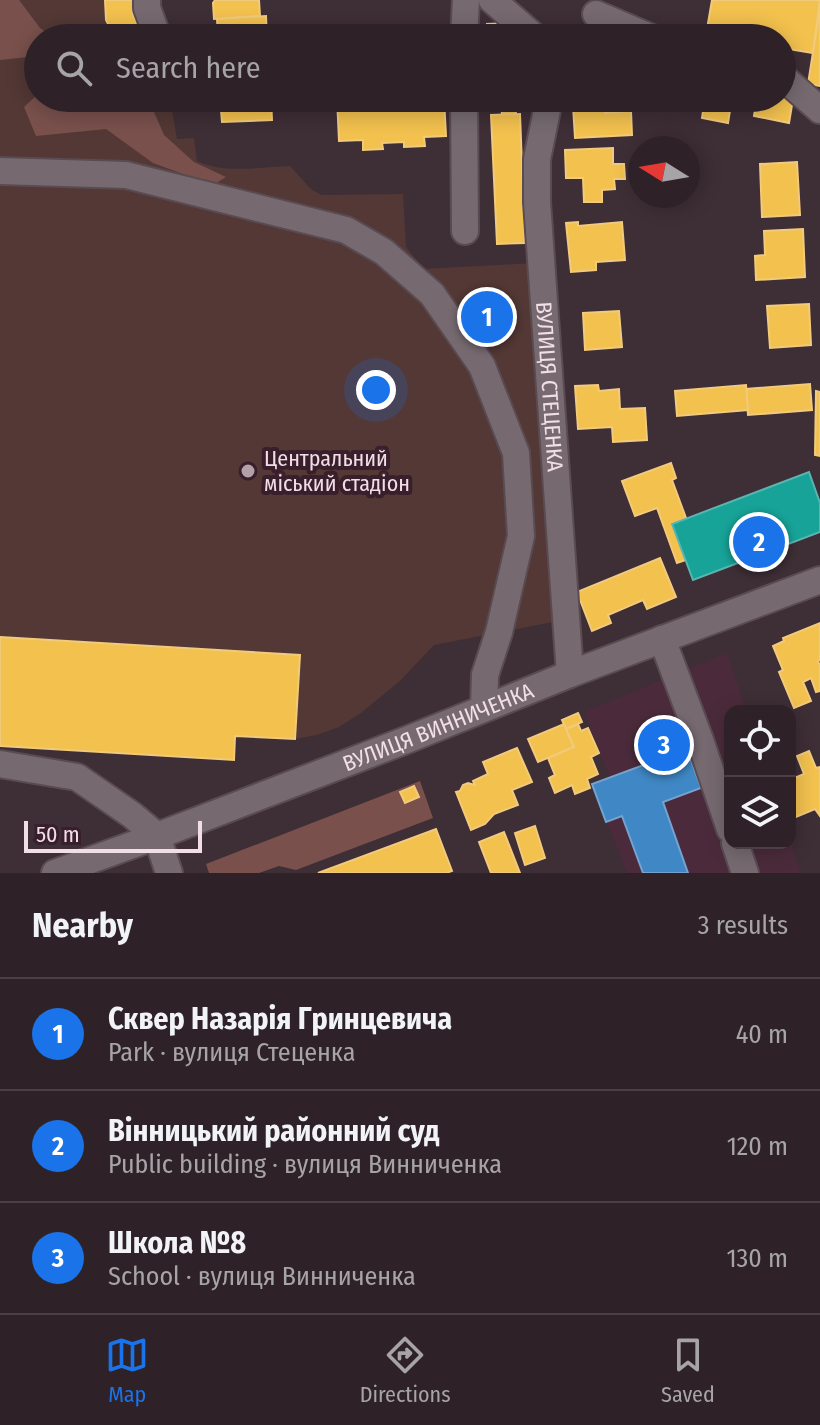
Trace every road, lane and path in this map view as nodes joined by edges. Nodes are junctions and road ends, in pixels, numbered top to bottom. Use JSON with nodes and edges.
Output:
{"nodes":[{"id":1,"x":147,"y":0,"type":"edge"},
{"id":2,"x":466,"y":0,"type":"edge"},
{"id":3,"x":492,"y":0,"type":"edge"},
{"id":4,"x":596,"y":14,"type":"dead end"},
{"id":5,"x":153,"y":24,"type":"edge"},
{"id":6,"x":465,"y":24,"type":"edge"},
{"id":7,"x":520,"y":24,"type":"edge"},
{"id":8,"x":619,"y":24,"type":"edge"},
{"id":9,"x":796,"y":89,"type":"edge"},
{"id":10,"x":820,"y":110,"type":"edge"},
{"id":11,"x":464,"y":112,"type":"edge"},
{"id":12,"x":547,"y":112,"type":"edge"},
{"id":13,"x":0,"y":171,"type":"edge"},
{"id":14,"x":465,"y":231,"type":"dead end"},
{"id":15,"x":820,"y":580,"type":"edge"},
{"id":16,"x":662,"y":639,"type":"junction"},
{"id":17,"x":570,"y":674,"type":"junction"},
{"id":18,"x":484,"y":708,"type":"junction"},
{"id":19,"x":0,"y":764,"type":"edge"},
{"id":20,"x":724,"y":811,"type":"edge"},
{"id":21,"x":157,"y":836,"type":"junction"},
{"id":22,"x":737,"y":849,"type":"edge"},
{"id":23,"x":55,"y":873,"type":"edge"},
{"id":24,"x":169,"y":873,"type":"edge"},
{"id":25,"x":745,"y":873,"type":"edge"}],
"edges":[{"from":1,"to":5,"type":"street"},
{"from":2,"to":6,"type":"street"},
{"from":3,"to":7,"type":"street"},
{"from":4,"to":8,"type":"street"},
{"from":9,"to":10,"type":"street"},
{"from":11,"to":14,"type":"street"},
{"from":12,"to":17,"type":"street","name":"ВУЛИЦЯ СТЕЦЕНКА"},
{"from":13,"to":18,"type":"street"},
{"from":15,"to":16,"type":"street","name":"ВУЛИЦЯ ВИННИЧЕНКА"},
{"from":16,"to":17,"type":"street","name":"ВУЛИЦЯ ВИННИЧЕНКА"},
{"from":16,"to":20,"type":"street"},
{"from":17,"to":18,"type":"street","name":"ВУЛИЦЯ ВИННИЧЕНКА"},
{"from":18,"to":21,"type":"street","name":"ВУЛИЦЯ ВИННИЧЕНКА"},
{"from":19,"to":21,"type":"street"},
{"from":21,"to":23,"type":"street","name":"ВУЛИЦЯ ВИННИЧЕНКА"},
{"from":21,"to":24,"type":"street"},
{"from":22,"to":25,"type":"street"}]}
